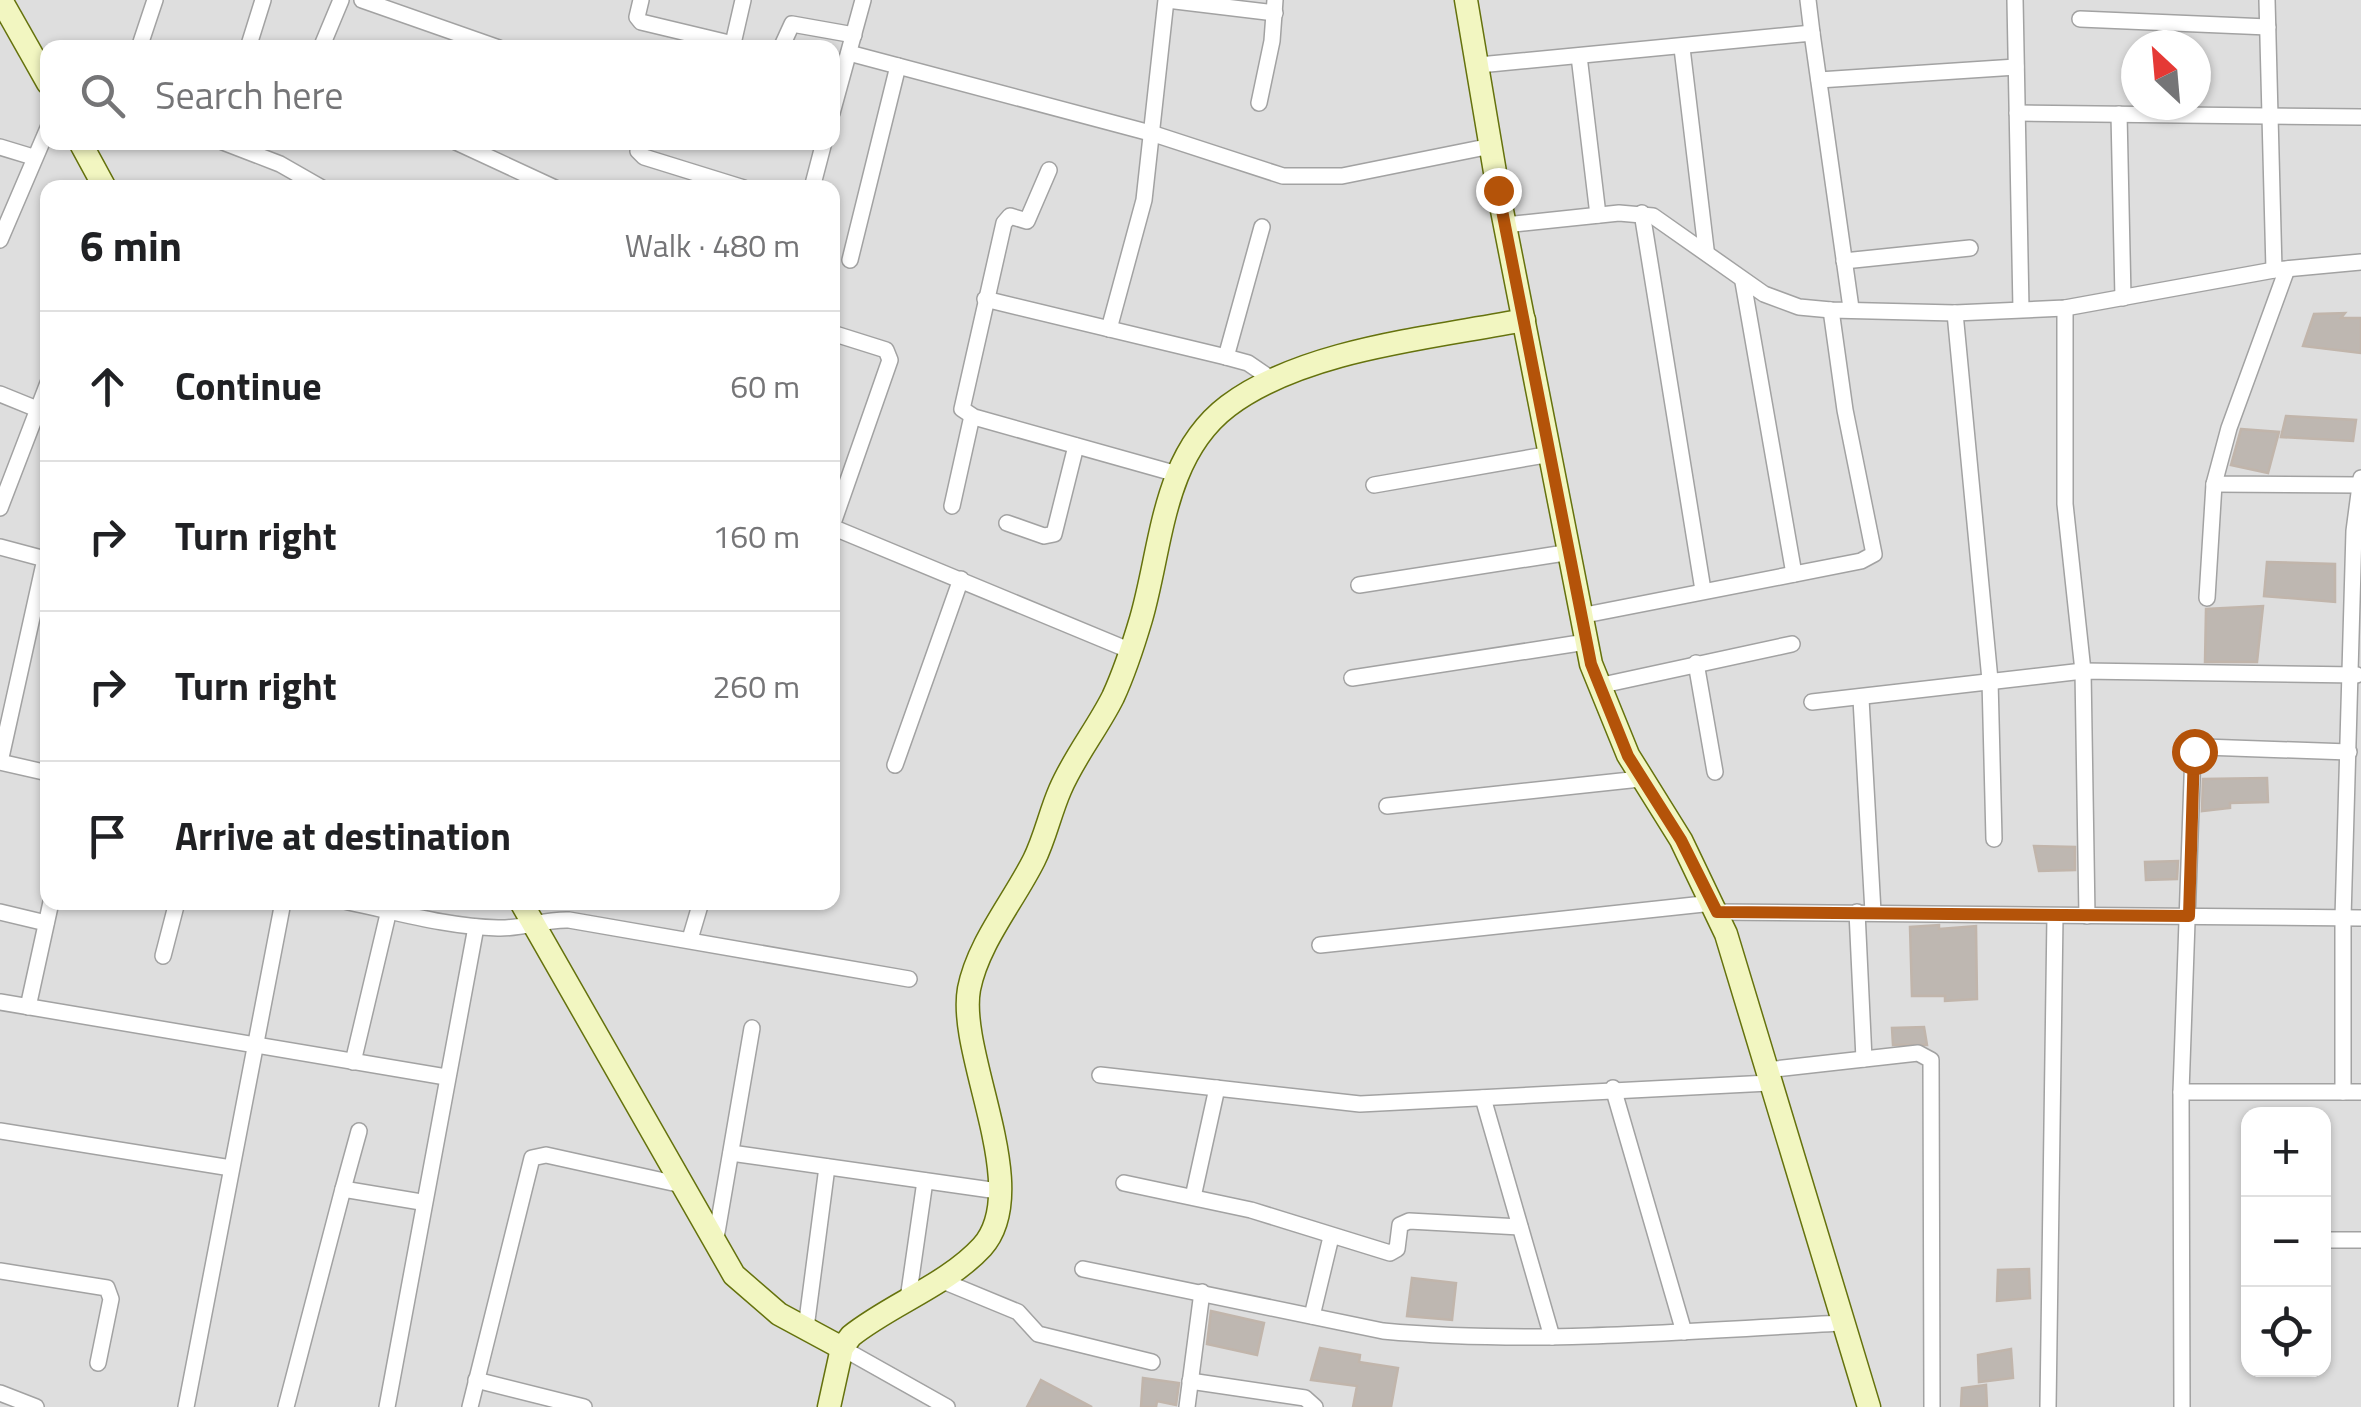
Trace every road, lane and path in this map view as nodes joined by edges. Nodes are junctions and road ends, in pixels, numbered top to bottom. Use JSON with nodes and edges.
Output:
{"nodes":[{"id":1,"x":2,"y":0,"type":"edge"},
{"id":2,"x":154,"y":0,"type":"edge"},
{"id":3,"x":263,"y":0,"type":"edge"},
{"id":4,"x":340,"y":0,"type":"edge"},
{"id":5,"x":362,"y":0,"type":"edge"},
{"id":6,"x":641,"y":0,"type":"edge"},
{"id":7,"x":742,"y":0,"type":"edge"},
{"id":8,"x":863,"y":0,"type":"edge"},
{"id":9,"x":1166,"y":0,"type":"edge"},
{"id":10,"x":1466,"y":0,"type":"edge"},
{"id":11,"x":1808,"y":0,"type":"edge"},
{"id":12,"x":2015,"y":0,"type":"edge"},
{"id":13,"x":2267,"y":0,"type":"edge"},
{"id":14,"x":1275,"y":6,"type":"edge"},
{"id":15,"x":2080,"y":19,"type":"dead end"},
{"id":16,"x":2268,"y":27,"type":"junction"},
{"id":17,"x":1812,"y":33,"type":"junction"},
{"id":18,"x":11,"y":34,"type":"edge"},
{"id":19,"x":854,"y":35,"type":"junction"},
{"id":20,"x":142,"y":40,"type":"edge"},
{"id":21,"x":253,"y":40,"type":"edge"},
{"id":22,"x":325,"y":40,"type":"edge"},
{"id":23,"x":476,"y":40,"type":"edge"},
{"id":24,"x":709,"y":40,"type":"edge"},
{"id":25,"x":733,"y":40,"type":"edge"},
{"id":26,"x":785,"y":40,"type":"edge"},
{"id":27,"x":1682,"y":48,"type":"junction"},
{"id":28,"x":849,"y":54,"type":"junction"},
{"id":29,"x":1579,"y":56,"type":"junction"},
{"id":30,"x":1479,"y":65,"type":"junction"},
{"id":31,"x":898,"y":66,"type":"junction"},
{"id":32,"x":2016,"y":67,"type":"junction"},
{"id":33,"x":40,"y":72,"type":"edge"},
{"id":34,"x":1819,"y":80,"type":"junction"},
{"id":35,"x":840,"y":86,"type":"edge"},
{"id":36,"x":1259,"y":103,"type":"dead end"},
{"id":37,"x":2017,"y":113,"type":"junction"},
{"id":38,"x":2119,"y":114,"type":"junction"},
{"id":39,"x":2270,"y":116,"type":"junction"},
{"id":40,"x":2361,"y":117,"type":"edge"},
{"id":41,"x":1154,"y":134,"type":"junction"},
{"id":42,"x":40,"y":143,"type":"edge"},
{"id":43,"x":0,"y":146,"type":"edge"},
{"id":44,"x":1491,"y":146,"type":"junction"},
{"id":45,"x":84,"y":150,"type":"edge"},
{"id":46,"x":239,"y":150,"type":"edge"},
{"id":47,"x":473,"y":150,"type":"edge"},
{"id":48,"x":640,"y":150,"type":"edge"},
{"id":49,"x":822,"y":150,"type":"edge"},
{"id":50,"x":33,"y":157,"type":"junction"},
{"id":51,"x":1049,"y":170,"type":"dead end"},
{"id":52,"x":690,"y":171,"type":"junction"},
{"id":53,"x":101,"y":180,"type":"edge"},
{"id":54,"x":297,"y":180,"type":"edge"},
{"id":55,"x":538,"y":180,"type":"edge"},
{"id":56,"x":686,"y":180,"type":"edge"},
{"id":57,"x":719,"y":180,"type":"edge"},
{"id":58,"x":814,"y":180,"type":"edge"},
{"id":59,"x":1642,"y":214,"type":"junction"},
{"id":60,"x":1598,"y":215,"type":"junction"},
{"id":61,"x":1504,"y":225,"type":"junction"},
{"id":62,"x":1262,"y":228,"type":"dead end"},
{"id":63,"x":0,"y":240,"type":"edge"},
{"id":64,"x":1970,"y":248,"type":"dead end"},
{"id":65,"x":1706,"y":249,"type":"junction"},
{"id":66,"x":850,"y":260,"type":"dead end"},
{"id":67,"x":1844,"y":261,"type":"junction"},
{"id":68,"x":2361,"y":262,"type":"edge"},
{"id":69,"x":2280,"y":270,"type":"junction"},
{"id":70,"x":1743,"y":282,"type":"junction"},
{"id":71,"x":2122,"y":298,"type":"junction"},
{"id":72,"x":986,"y":299,"type":"junction"},
{"id":73,"x":1851,"y":308,"type":"junction"},
{"id":74,"x":2065,"y":308,"type":"junction"},
{"id":75,"x":2020,"y":309,"type":"junction"},
{"id":76,"x":1831,"y":310,"type":"junction"},
{"id":77,"x":1954,"y":313,"type":"junction"},
{"id":78,"x":1524,"y":320,"type":"junction"},
{"id":79,"x":1110,"y":329,"type":"junction"},
{"id":80,"x":840,"y":335,"type":"edge"},
{"id":81,"x":1226,"y":356,"type":"junction"},
{"id":82,"x":1273,"y":380,"type":"junction"},
{"id":83,"x":0,"y":394,"type":"edge"},
{"id":84,"x":40,"y":402,"type":"edge"},
{"id":85,"x":37,"y":409,"type":"junction"},
{"id":86,"x":972,"y":416,"type":"junction"},
{"id":87,"x":1076,"y":446,"type":"junction"},
{"id":88,"x":1551,"y":454,"type":"junction"},
{"id":89,"x":1177,"y":474,"type":"junction"},
{"id":90,"x":2360,"y":481,"type":"edge"},
{"id":91,"x":2214,"y":484,"type":"junction"},
{"id":92,"x":1374,"y":485,"type":"dead end"},
{"id":93,"x":840,"y":503,"type":"edge"},
{"id":94,"x":952,"y":506,"type":"dead end"},
{"id":95,"x":0,"y":508,"type":"edge"},
{"id":96,"x":1007,"y":523,"type":"dead end"},
{"id":97,"x":840,"y":529,"type":"edge"},
{"id":98,"x":0,"y":547,"type":"edge"},
{"id":99,"x":1570,"y":552,"type":"junction"},
{"id":100,"x":40,"y":558,"type":"edge"},
{"id":101,"x":1794,"y":574,"type":"junction"},
{"id":102,"x":960,"y":579,"type":"junction"},
{"id":103,"x":40,"y":582,"type":"edge"},
{"id":104,"x":1359,"y":585,"type":"dead end"},
{"id":105,"x":1702,"y":590,"type":"junction"},
{"id":106,"x":2207,"y":598,"type":"dead end"},
{"id":107,"x":1580,"y":616,"type":"junction"},
{"id":108,"x":1586,"y":642,"type":"junction"},
{"id":109,"x":1792,"y":644,"type":"dead end"},
{"id":110,"x":1131,"y":650,"type":"junction"},
{"id":111,"x":1696,"y":663,"type":"junction"},
{"id":112,"x":2083,"y":671,"type":"junction"},
{"id":113,"x":2356,"y":675,"type":"edge"},
{"id":114,"x":1352,"y":678,"type":"dead end"},
{"id":115,"x":1990,"y":680,"type":"junction"},
{"id":116,"x":1598,"y":686,"type":"junction"},
{"id":117,"x":1861,"y":699,"type":"junction"},
{"id":118,"x":1812,"y":702,"type":"dead end"},
{"id":119,"x":2348,"y":752,"type":"junction"},
{"id":120,"x":0,"y":762,"type":"edge"},
{"id":121,"x":894,"y":765,"type":"dead end"},
{"id":122,"x":40,"y":771,"type":"edge"},
{"id":123,"x":1716,"y":772,"type":"dead end"},
{"id":124,"x":1640,"y":779,"type":"junction"},
{"id":125,"x":1387,"y":806,"type":"dead end"},
{"id":126,"x":1994,"y":839,"type":"dead end"},
{"id":127,"x":1715,"y":908,"type":"junction"},
{"id":128,"x":49,"y":910,"type":"edge"},
{"id":129,"x":175,"y":910,"type":"edge"},
{"id":130,"x":281,"y":910,"type":"edge"},
{"id":131,"x":389,"y":910,"type":"joint"},
{"id":132,"x":572,"y":910,"type":"edge"},
{"id":133,"x":699,"y":910,"type":"edge"},
{"id":134,"x":0,"y":912,"type":"edge"},
{"id":135,"x":1865,"y":912,"type":"junction"},
{"id":136,"x":527,"y":913,"type":"edge"},
{"id":137,"x":2054,"y":916,"type":"junction"},
{"id":138,"x":2087,"y":916,"type":"junction"},
{"id":139,"x":2189,"y":916,"type":"junction"},
{"id":140,"x":2343,"y":918,"type":"junction"},
{"id":141,"x":2361,"y":918,"type":"edge"},
{"id":142,"x":569,"y":920,"type":"junction"},
{"id":143,"x":46,"y":923,"type":"junction"},
{"id":144,"x":476,"y":927,"type":"junction"},
{"id":145,"x":690,"y":940,"type":"junction"},
{"id":146,"x":1320,"y":946,"type":"dead end"},
{"id":147,"x":163,"y":956,"type":"dead end"},
{"id":148,"x":909,"y":979,"type":"dead end"},
{"id":149,"x":0,"y":1002,"type":"edge"},
{"id":150,"x":28,"y":1007,"type":"junction"},
{"id":151,"x":752,"y":1028,"type":"dead end"},
{"id":152,"x":254,"y":1045,"type":"junction"},
{"id":153,"x":1864,"y":1059,"type":"junction"},
{"id":154,"x":353,"y":1062,"type":"junction"},
{"id":155,"x":1100,"y":1076,"type":"dead end"},
{"id":156,"x":1768,"y":1076,"type":"junction"},
{"id":157,"x":446,"y":1077,"type":"junction"},
{"id":158,"x":1217,"y":1088,"type":"junction"},
{"id":159,"x":1613,"y":1088,"type":"junction"},
{"id":160,"x":2181,"y":1092,"type":"junction"},
{"id":161,"x":2343,"y":1092,"type":"junction"},
{"id":162,"x":2361,"y":1092,"type":"edge"},
{"id":163,"x":1483,"y":1098,"type":"junction"},
{"id":164,"x":0,"y":1130,"type":"edge"},
{"id":165,"x":359,"y":1131,"type":"dead end"},
{"id":166,"x":730,"y":1153,"type":"junction"},
{"id":167,"x":827,"y":1167,"type":"junction"},
{"id":168,"x":231,"y":1168,"type":"junction"},
{"id":169,"x":926,"y":1180,"type":"junction"},
{"id":170,"x":1124,"y":1183,"type":"dead end"},
{"id":171,"x":682,"y":1185,"type":"junction"},
{"id":172,"x":343,"y":1190,"type":"junction"},
{"id":173,"x":998,"y":1191,"type":"junction"},
{"id":174,"x":1193,"y":1197,"type":"junction"},
{"id":175,"x":422,"y":1202,"type":"junction"},
{"id":176,"x":1520,"y":1227,"type":"junction"},
{"id":177,"x":1332,"y":1236,"type":"junction"},
{"id":178,"x":2331,"y":1240,"type":"edge"},
{"id":179,"x":2361,"y":1240,"type":"edge"},
{"id":180,"x":715,"y":1244,"type":"junction"},
{"id":181,"x":1083,"y":1269,"type":"dead end"},
{"id":182,"x":0,"y":1271,"type":"edge"},
{"id":183,"x":938,"y":1280,"type":"junction"},
{"id":184,"x":1202,"y":1292,"type":"junction"},
{"id":185,"x":908,"y":1298,"type":"junction"},
{"id":186,"x":1312,"y":1316,"type":"junction"},
{"id":187,"x":1842,"y":1323,"type":"junction"},
{"id":188,"x":806,"y":1328,"type":"junction"},
{"id":189,"x":1684,"y":1332,"type":"junction"},
{"id":190,"x":1552,"y":1337,"type":"junction"},
{"id":191,"x":842,"y":1348,"type":"junction"},
{"id":192,"x":1152,"y":1362,"type":"dead end"},
{"id":193,"x":98,"y":1363,"type":"dead end"},
{"id":194,"x":476,"y":1380,"type":"junction"},
{"id":195,"x":1190,"y":1381,"type":"junction"},
{"id":196,"x":0,"y":1392,"type":"edge"},
{"id":197,"x":943,"y":1406,"type":"edge"},
{"id":198,"x":36,"y":1407,"type":"edge"},
{"id":199,"x":186,"y":1407,"type":"edge"},
{"id":200,"x":286,"y":1407,"type":"edge"},
{"id":201,"x":387,"y":1407,"type":"edge"},
{"id":202,"x":470,"y":1407,"type":"edge"},
{"id":203,"x":584,"y":1407,"type":"edge"},
{"id":204,"x":829,"y":1407,"type":"edge"},
{"id":205,"x":1187,"y":1407,"type":"edge"},
{"id":206,"x":1314,"y":1407,"type":"edge"},
{"id":207,"x":1869,"y":1407,"type":"edge"},
{"id":208,"x":1932,"y":1407,"type":"edge"},
{"id":209,"x":2048,"y":1407,"type":"edge"},
{"id":210,"x":2182,"y":1407,"type":"edge"}],
"edges":[{"from":1,"to":18,"type":"street"},
{"from":2,"to":20,"type":"street"},
{"from":3,"to":21,"type":"street"},
{"from":4,"to":22,"type":"street"},
{"from":5,"to":23,"type":"street"},
{"from":6,"to":24,"type":"street"},
{"from":7,"to":25,"type":"street"},
{"from":8,"to":19,"type":"street"},
{"from":9,"to":14,"type":"street"},
{"from":9,"to":41,"type":"street"},
{"from":10,"to":30,"type":"street"},
{"from":11,"to":17,"type":"street"},
{"from":12,"to":32,"type":"street"},
{"from":13,"to":16,"type":"street"},
{"from":14,"to":36,"type":"street"},
{"from":15,"to":16,"type":"street"},
{"from":16,"to":39,"type":"street"},
{"from":17,"to":27,"type":"street"},
{"from":17,"to":34,"type":"street"},
{"from":18,"to":33,"type":"street"},
{"from":19,"to":26,"type":"street"},
{"from":19,"to":28,"type":"street"},
{"from":27,"to":29,"type":"street"},
{"from":27,"to":65,"type":"street"},
{"from":28,"to":31,"type":"street"},
{"from":28,"to":35,"type":"street"},
{"from":29,"to":30,"type":"street"},
{"from":29,"to":60,"type":"street"},
{"from":30,"to":44,"type":"street"},
{"from":31,"to":41,"type":"street"},
{"from":31,"to":66,"type":"street"},
{"from":32,"to":34,"type":"street"},
{"from":32,"to":37,"type":"street"},
{"from":34,"to":67,"type":"street"},
{"from":37,"to":38,"type":"street"},
{"from":37,"to":75,"type":"street"},
{"from":38,"to":39,"type":"street"},
{"from":38,"to":71,"type":"street"},
{"from":39,"to":40,"type":"street"},
{"from":39,"to":69,"type":"street"},
{"from":41,"to":44,"type":"street"},
{"from":41,"to":79,"type":"street"},
{"from":42,"to":50,"type":"street"},
{"from":43,"to":50,"type":"street"},
{"from":44,"to":61,"type":"street"},
{"from":45,"to":53,"type":"street"},
{"from":46,"to":54,"type":"street"},
{"from":47,"to":55,"type":"street"},
{"from":48,"to":52,"type":"street"},
{"from":49,"to":58,"type":"street"},
{"from":50,"to":63,"type":"street"},
{"from":51,"to":72,"type":"street"},
{"from":52,"to":56,"type":"street"},
{"from":52,"to":57,"type":"street"},
{"from":59,"to":60,"type":"street"},
{"from":59,"to":65,"type":"street"},
{"from":59,"to":105,"type":"street"},
{"from":60,"to":61,"type":"street"},
{"from":61,"to":78,"type":"street"},
{"from":62,"to":81,"type":"street"},
{"from":64,"to":67,"type":"street"},
{"from":65,"to":70,"type":"street"},
{"from":67,"to":73,"type":"street"},
{"from":68,"to":69,"type":"street"},
{"from":69,"to":71,"type":"street"},
{"from":69,"to":91,"type":"street"},
{"from":70,"to":76,"type":"street"},
{"from":70,"to":101,"type":"street"},
{"from":71,"to":74,"type":"street"},
{"from":72,"to":79,"type":"street"},
{"from":72,"to":86,"type":"street"},
{"from":73,"to":76,"type":"street"},
{"from":73,"to":77,"type":"street"},
{"from":74,"to":75,"type":"street"},
{"from":74,"to":112,"type":"street"},
{"from":75,"to":77,"type":"street"},
{"from":76,"to":101,"type":"street"},
{"from":77,"to":115,"type":"street"},
{"from":78,"to":82,"type":"street"},
{"from":78,"to":88,"type":"street"},
{"from":79,"to":81,"type":"street"},
{"from":80,"to":93,"type":"street"},
{"from":81,"to":82,"type":"street"},
{"from":82,"to":89,"type":"street"},
{"from":83,"to":85,"type":"street"},
{"from":84,"to":85,"type":"street"},
{"from":85,"to":95,"type":"street"},
{"from":86,"to":87,"type":"street"},
{"from":86,"to":94,"type":"street"},
{"from":87,"to":89,"type":"street"},
{"from":87,"to":96,"type":"street"},
{"from":88,"to":92,"type":"street"},
{"from":88,"to":99,"type":"street"},
{"from":89,"to":110,"type":"street"},
{"from":90,"to":91,"type":"street"},
{"from":90,"to":113,"type":"street"},
{"from":91,"to":106,"type":"street"},
{"from":97,"to":102,"type":"street"},
{"from":98,"to":100,"type":"street"},
{"from":99,"to":104,"type":"street"},
{"from":99,"to":107,"type":"street"},
{"from":101,"to":105,"type":"street"},
{"from":102,"to":110,"type":"street"},
{"from":102,"to":121,"type":"street"},
{"from":103,"to":120,"type":"street"},
{"from":105,"to":107,"type":"street"},
{"from":107,"to":108,"type":"street"},
{"from":108,"to":114,"type":"street"},
{"from":108,"to":116,"type":"street"},
{"from":109,"to":111,"type":"street"},
{"from":110,"to":173,"type":"street"},
{"from":111,"to":116,"type":"street"},
{"from":111,"to":123,"type":"street"},
{"from":112,"to":113,"type":"street"},
{"from":112,"to":115,"type":"street"},
{"from":112,"to":138,"type":"street"},
{"from":113,"to":119,"type":"street"},
{"from":115,"to":117,"type":"street"},
{"from":115,"to":126,"type":"street"},
{"from":116,"to":124,"type":"street"},
{"from":117,"to":118,"type":"street"},
{"from":117,"to":135,"type":"street"},
{"from":119,"to":139,"type":"street"},
{"from":119,"to":140,"type":"street"},
{"from":120,"to":122,"type":"street"},
{"from":124,"to":125,"type":"street"},
{"from":124,"to":127,"type":"street"},
{"from":127,"to":135,"type":"street"},
{"from":127,"to":146,"type":"street"},
{"from":127,"to":156,"type":"street"},
{"from":128,"to":143,"type":"street"},
{"from":129,"to":147,"type":"street"},
{"from":130,"to":152,"type":"street"},
{"from":131,"to":144,"type":"street"},
{"from":131,"to":154,"type":"street"},
{"from":132,"to":142,"type":"street"},
{"from":133,"to":145,"type":"street"},
{"from":134,"to":143,"type":"street"},
{"from":135,"to":137,"type":"street"},
{"from":135,"to":153,"type":"street"},
{"from":136,"to":142,"type":"street"},
{"from":136,"to":144,"type":"street"},
{"from":136,"to":171,"type":"street"},
{"from":137,"to":138,"type":"street"},
{"from":137,"to":209,"type":"street"},
{"from":138,"to":139,"type":"street"},
{"from":139,"to":140,"type":"street"},
{"from":139,"to":160,"type":"street"},
{"from":140,"to":141,"type":"street"},
{"from":140,"to":161,"type":"street"},
{"from":142,"to":145,"type":"street"},
{"from":143,"to":150,"type":"street"},
{"from":144,"to":157,"type":"street"},
{"from":145,"to":148,"type":"street"},
{"from":149,"to":150,"type":"street"},
{"from":150,"to":152,"type":"street"},
{"from":151,"to":166,"type":"street"},
{"from":152,"to":154,"type":"street"},
{"from":152,"to":168,"type":"street"},
{"from":153,"to":156,"type":"street"},
{"from":153,"to":208,"type":"street"},
{"from":154,"to":157,"type":"street"},
{"from":155,"to":158,"type":"street"},
{"from":156,"to":159,"type":"street"},
{"from":156,"to":187,"type":"street"},
{"from":157,"to":175,"type":"street"},
{"from":158,"to":163,"type":"street"},
{"from":158,"to":174,"type":"street"},
{"from":159,"to":163,"type":"street"},
{"from":159,"to":189,"type":"street"},
{"from":160,"to":161,"type":"street"},
{"from":160,"to":210,"type":"street"},
{"from":161,"to":162,"type":"street"},
{"from":163,"to":176,"type":"street"},
{"from":164,"to":168,"type":"street"},
{"from":165,"to":172,"type":"street"},
{"from":166,"to":167,"type":"street"},
{"from":166,"to":180,"type":"street"},
{"from":167,"to":169,"type":"street"},
{"from":167,"to":188,"type":"street"},
{"from":168,"to":199,"type":"street"},
{"from":169,"to":173,"type":"street"},
{"from":169,"to":185,"type":"street"},
{"from":170,"to":174,"type":"street"},
{"from":171,"to":180,"type":"street"},
{"from":171,"to":194,"type":"street"},
{"from":172,"to":175,"type":"street"},
{"from":172,"to":200,"type":"street"},
{"from":173,"to":183,"type":"street"},
{"from":174,"to":177,"type":"street"},
{"from":175,"to":201,"type":"street"},
{"from":176,"to":177,"type":"street"},
{"from":176,"to":190,"type":"street"},
{"from":177,"to":186,"type":"street"},
{"from":178,"to":179,"type":"street"},
{"from":180,"to":188,"type":"street"},
{"from":181,"to":184,"type":"street"},
{"from":182,"to":193,"type":"street"},
{"from":183,"to":185,"type":"street"},
{"from":183,"to":192,"type":"street"},
{"from":184,"to":186,"type":"street"},
{"from":184,"to":195,"type":"street"},
{"from":185,"to":191,"type":"street"},
{"from":186,"to":190,"type":"street"},
{"from":187,"to":189,"type":"street"},
{"from":187,"to":207,"type":"street"},
{"from":188,"to":191,"type":"street"},
{"from":189,"to":190,"type":"street"},
{"from":191,"to":197,"type":"street"},
{"from":191,"to":204,"type":"street"},
{"from":194,"to":202,"type":"street"},
{"from":194,"to":203,"type":"street"},
{"from":195,"to":205,"type":"street"},
{"from":195,"to":206,"type":"street"},
{"from":196,"to":198,"type":"street"}]}
